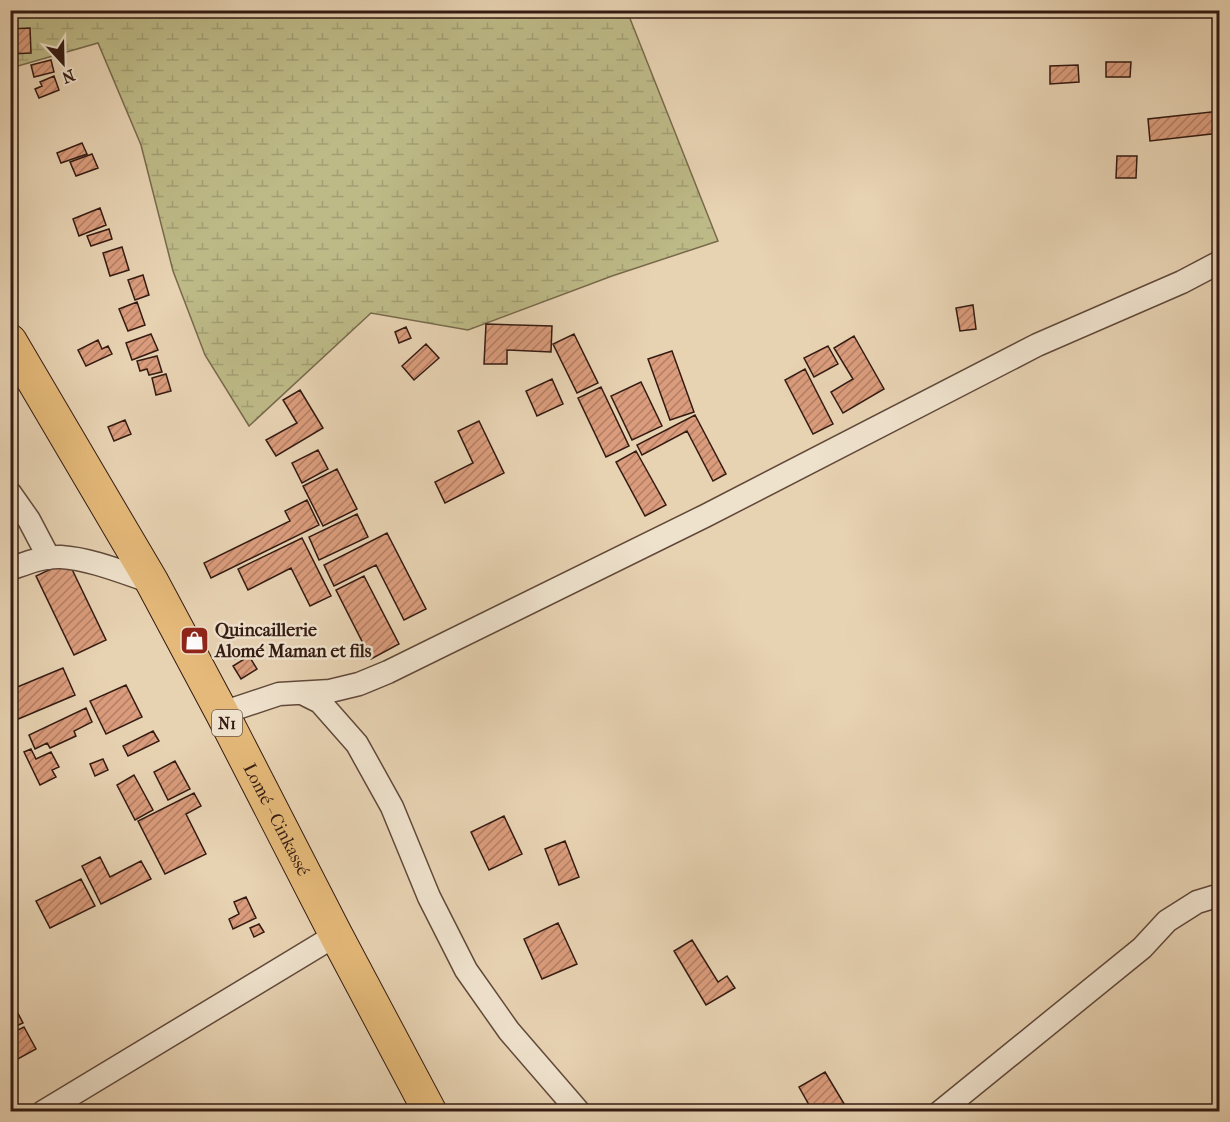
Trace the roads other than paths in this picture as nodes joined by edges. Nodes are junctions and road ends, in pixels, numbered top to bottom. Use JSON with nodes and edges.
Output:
{"nodes":[{"id":1,"x":1220,"y":262,"type":"edge"},
{"id":2,"x":10,"y":341,"type":"edge"},
{"id":3,"x":10,"y":493,"type":"edge"},
{"id":4,"x":49,"y":558,"type":"junction"},
{"id":5,"x":10,"y":569,"type":"edge"},
{"id":6,"x":152,"y":582,"type":"junction"},
{"id":7,"x":302,"y":693,"type":"junction"},
{"id":8,"x":222,"y":713,"type":"junction"},
{"id":9,"x":1220,"y":895,"type":"edge"},
{"id":10,"x":336,"y":935,"type":"junction"},
{"id":11,"x":44,"y":1112,"type":"edge"},
{"id":12,"x":430,"y":1112,"type":"edge"},
{"id":13,"x":579,"y":1112,"type":"edge"},
{"id":14,"x":940,"y":1112,"type":"edge"}],
"edges":[{"from":1,"to":7,"type":"street"},
{"from":2,"to":6,"type":"highway","name":"Lomé - Cinkassé","number":"N1"},
{"from":3,"to":4,"type":"street"},
{"from":4,"to":5,"type":"street"},
{"from":4,"to":6,"type":"street"},
{"from":6,"to":8,"type":"highway","name":"Lomé - Cinkassé","number":"N1"},
{"from":7,"to":8,"type":"street"},
{"from":7,"to":13,"type":"street"},
{"from":8,"to":10,"type":"highway","name":"Lomé - Cinkassé","number":"N1"},
{"from":9,"to":14,"type":"street"},
{"from":10,"to":11,"type":"street"},
{"from":10,"to":12,"type":"highway","name":"Lomé - Cinkassé","number":"N1"}]}
